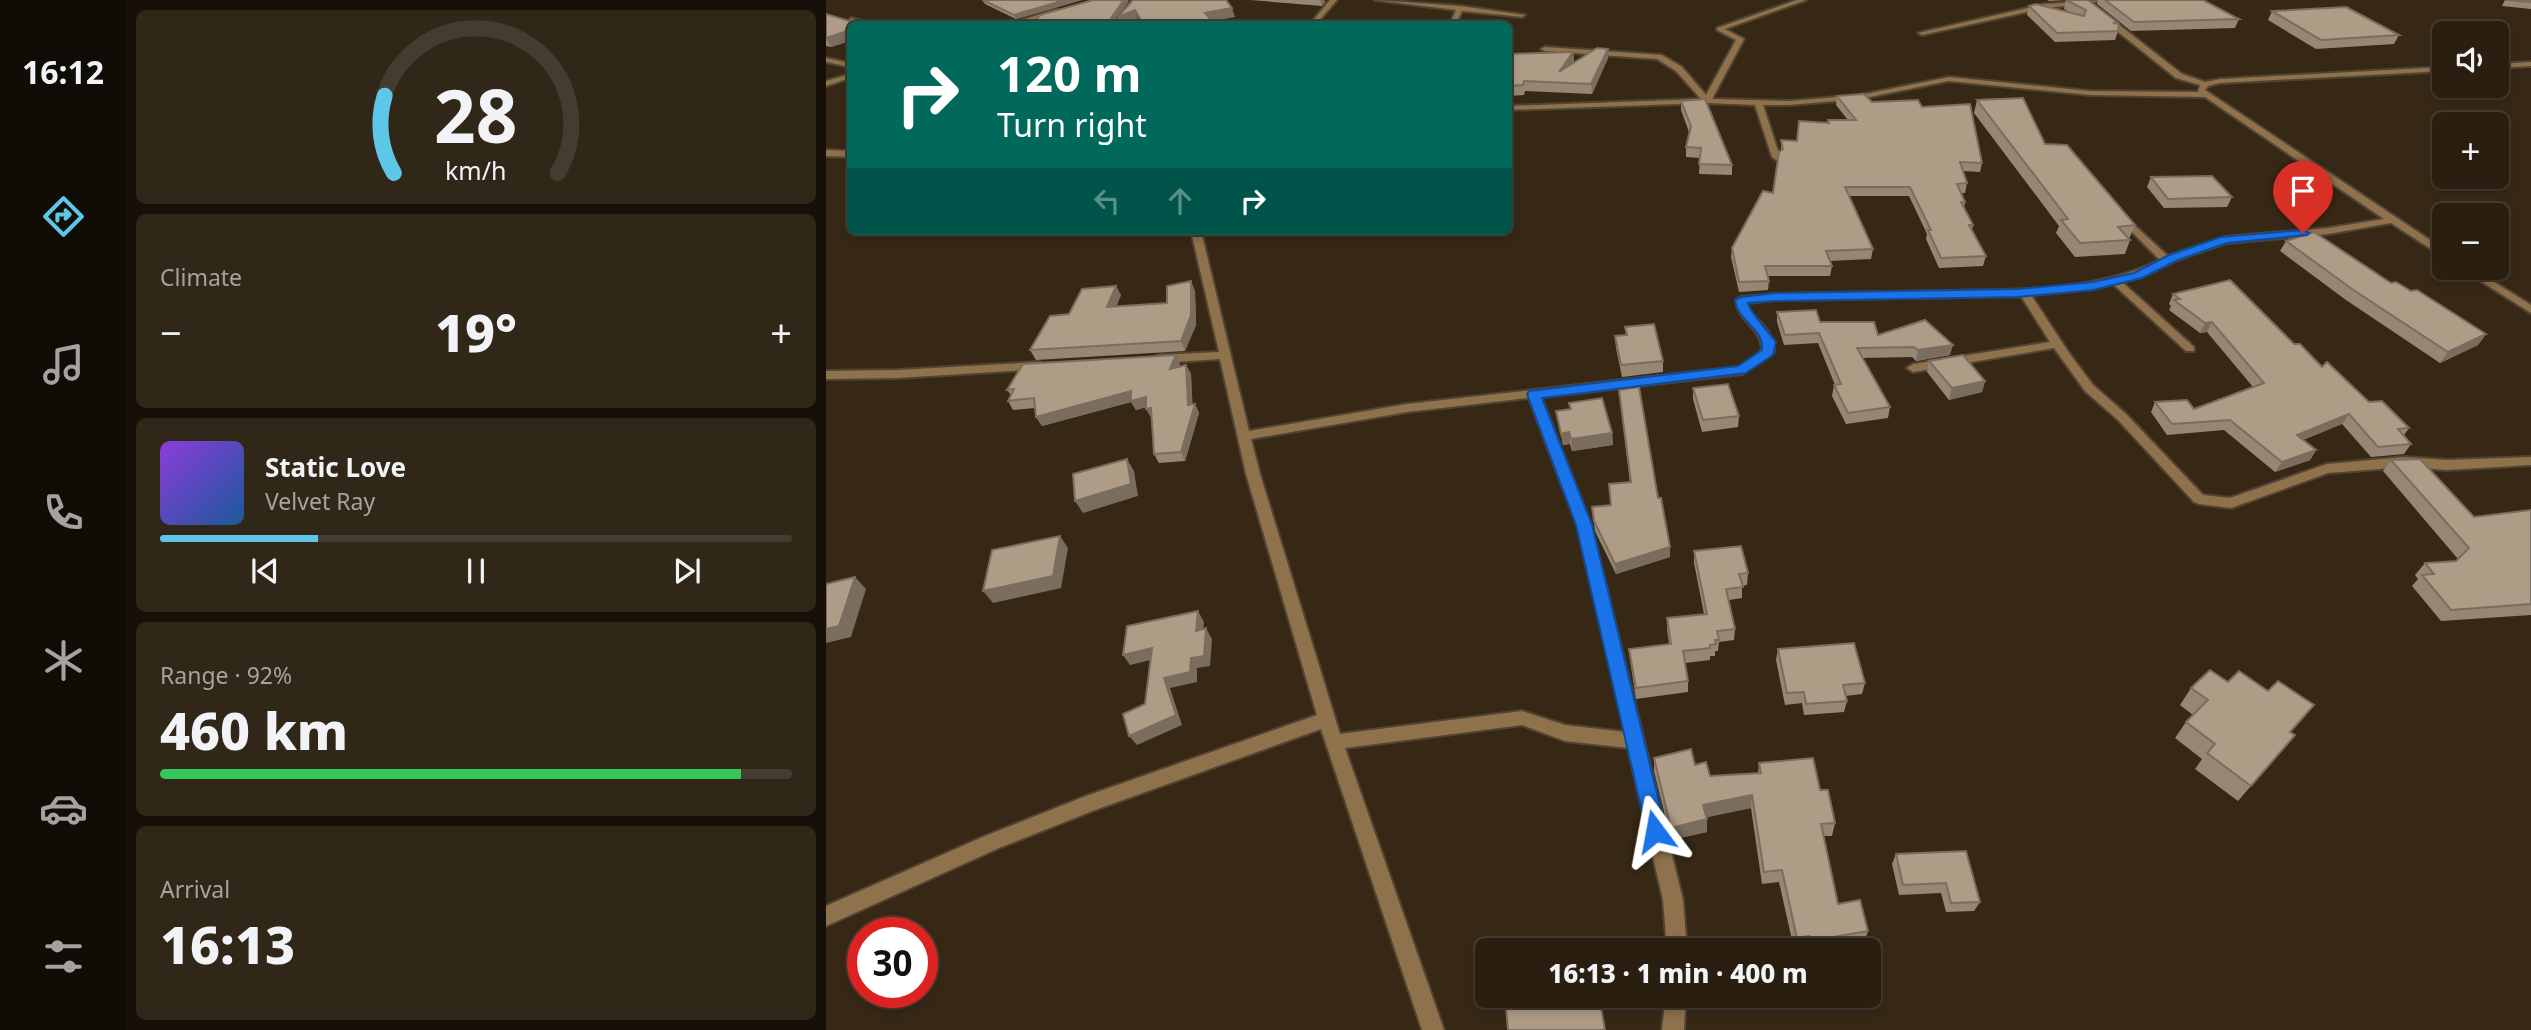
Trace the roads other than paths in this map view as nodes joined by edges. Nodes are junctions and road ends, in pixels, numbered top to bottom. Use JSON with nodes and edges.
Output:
{"nodes":[{"id":1,"x":1137,"y":0,"type":"edge"},
{"id":2,"x":1334,"y":0,"type":"edge"},
{"id":3,"x":1378,"y":0,"type":"edge"},
{"id":4,"x":1804,"y":0,"type":"edge"},
{"id":5,"x":2100,"y":0,"type":"edge"},
{"id":6,"x":2085,"y":2,"type":"edge"},
{"id":7,"x":1460,"y":8,"type":"junction"},
{"id":8,"x":1063,"y":9,"type":"edge"},
{"id":9,"x":1522,"y":15,"type":"dead end"},
{"id":10,"x":851,"y":20,"type":"edge"},
{"id":11,"x":855,"y":21,"type":"edge"},
{"id":12,"x":1022,"y":21,"type":"edge"},
{"id":13,"x":1119,"y":21,"type":"edge"},
{"id":14,"x":1316,"y":21,"type":"edge"},
{"id":15,"x":1454,"y":21,"type":"edge"},
{"id":16,"x":1922,"y":33,"type":"dead end"},
{"id":17,"x":1545,"y":49,"type":"dead end"},
{"id":18,"x":826,"y":60,"type":"edge"},
{"id":19,"x":847,"y":64,"type":"edge"},
{"id":20,"x":2531,"y":64,"type":"edge"},
{"id":21,"x":2509,"y":65,"type":"edge"},
{"id":22,"x":2432,"y":70,"type":"edge"},
{"id":23,"x":847,"y":77,"type":"edge"},
{"id":24,"x":826,"y":84,"type":"edge"},
{"id":25,"x":2205,"y":84,"type":"junction"},
{"id":26,"x":2204,"y":94,"type":"junction"},
{"id":27,"x":1707,"y":101,"type":"junction"},
{"id":28,"x":1759,"y":104,"type":"junction"},
{"id":29,"x":1512,"y":108,"type":"edge"},
{"id":30,"x":826,"y":153,"type":"edge"},
{"id":31,"x":847,"y":154,"type":"edge"},
{"id":32,"x":1776,"y":157,"type":"edge"},
{"id":33,"x":2120,"y":215,"type":"edge"},
{"id":34,"x":2393,"y":220,"type":"junction"},
{"id":35,"x":1197,"y":235,"type":"edge"},
{"id":36,"x":2432,"y":246,"type":"edge"},
{"id":37,"x":2167,"y":261,"type":"junction"},
{"id":38,"x":2484,"y":280,"type":"edge"},
{"id":39,"x":2115,"y":281,"type":"junction"},
{"id":40,"x":2024,"y":292,"type":"junction"},
{"id":41,"x":2531,"y":310,"type":"edge"},
{"id":42,"x":2056,"y":344,"type":"junction"},
{"id":43,"x":2190,"y":349,"type":"dead end"},
{"id":44,"x":1226,"y":355,"type":"junction"},
{"id":45,"x":1144,"y":359,"type":"edge"},
{"id":46,"x":1048,"y":365,"type":"edge"},
{"id":47,"x":1913,"y":368,"type":"dead end"},
{"id":48,"x":826,"y":374,"type":"edge"},
{"id":49,"x":1534,"y":394,"type":"junction"},
{"id":50,"x":1244,"y":436,"type":"junction"},
{"id":51,"x":2531,"y":461,"type":"edge"},
{"id":52,"x":1328,"y":719,"type":"junction"},
{"id":53,"x":1634,"y":741,"type":"junction"},
{"id":54,"x":1334,"y":742,"type":"junction"},
{"id":55,"x":826,"y":916,"type":"edge"},
{"id":56,"x":1676,"y":938,"type":"edge"},
{"id":57,"x":1675,"y":1008,"type":"edge"},
{"id":58,"x":1433,"y":1030,"type":"edge"},
{"id":59,"x":1673,"y":1030,"type":"edge"}],
"edges":[{"from":1,"to":13,"type":"street"},
{"from":2,"to":14,"type":"street"},
{"from":3,"to":7,"type":"street"},
{"from":4,"to":27,"type":"street"},
{"from":5,"to":6,"type":"street"},
{"from":6,"to":16,"type":"street"},
{"from":6,"to":25,"type":"street"},
{"from":7,"to":9,"type":"street"},
{"from":7,"to":15,"type":"street"},
{"from":8,"to":12,"type":"street"},
{"from":10,"to":11,"type":"street"},
{"from":17,"to":27,"type":"street"},
{"from":18,"to":19,"type":"street"},
{"from":20,"to":21,"type":"street"},
{"from":22,"to":25,"type":"street"},
{"from":23,"to":24,"type":"street"},
{"from":25,"to":26,"type":"street"},
{"from":26,"to":28,"type":"street"},
{"from":26,"to":34,"type":"street"},
{"from":27,"to":28,"type":"street"},
{"from":27,"to":29,"type":"street"},
{"from":28,"to":32,"type":"street"},
{"from":30,"to":31,"type":"street"},
{"from":33,"to":37,"type":"street"},
{"from":34,"to":36,"type":"street"},
{"from":34,"to":37,"type":"street"},
{"from":35,"to":44,"type":"street"},
{"from":37,"to":39,"type":"street"},
{"from":38,"to":41,"type":"street"},
{"from":39,"to":40,"type":"street"},
{"from":39,"to":43,"type":"street"},
{"from":40,"to":42,"type":"street"},
{"from":40,"to":49,"type":"street"},
{"from":42,"to":47,"type":"street"},
{"from":42,"to":51,"type":"street"},
{"from":44,"to":45,"type":"street"},
{"from":44,"to":50,"type":"street"},
{"from":46,"to":48,"type":"street"},
{"from":49,"to":50,"type":"street"},
{"from":49,"to":53,"type":"street"},
{"from":50,"to":52,"type":"street"},
{"from":52,"to":54,"type":"street"},
{"from":52,"to":55,"type":"street"},
{"from":53,"to":54,"type":"street"},
{"from":53,"to":56,"type":"street"},
{"from":54,"to":58,"type":"street"},
{"from":57,"to":59,"type":"street"}]}
